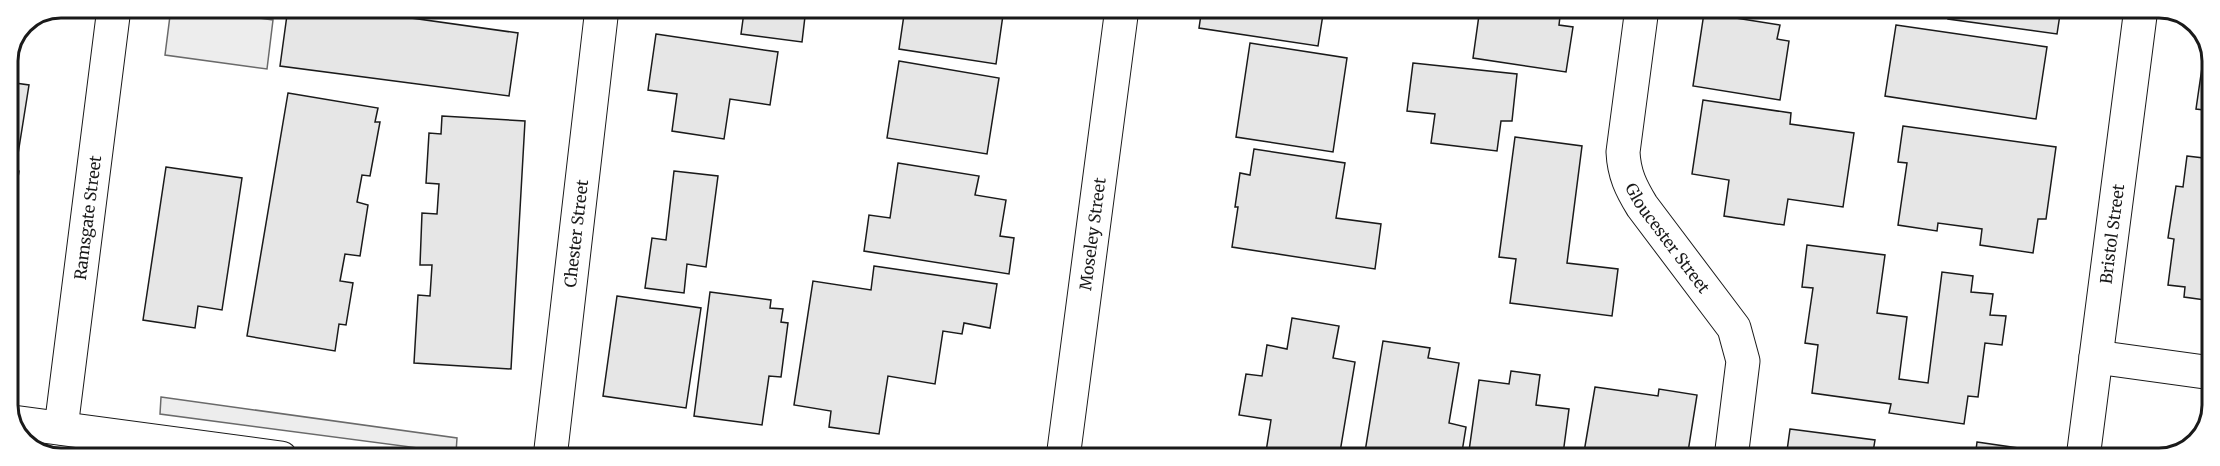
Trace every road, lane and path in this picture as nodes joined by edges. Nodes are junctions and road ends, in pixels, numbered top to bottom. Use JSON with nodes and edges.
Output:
{"nodes":[{"id":1,"x":113,"y":18,"type":"edge"},
{"id":2,"x":601,"y":18,"type":"edge"},
{"id":3,"x":1121,"y":18,"type":"edge"},
{"id":4,"x":1641,"y":18,"type":"edge"},
{"id":5,"x":2140,"y":18,"type":"edge"},
{"id":6,"x":2096,"y":357,"type":"junction"},
{"id":7,"x":2202,"y":372,"type":"edge"},
{"id":8,"x":22,"y":423,"type":"edge"},
{"id":9,"x":61,"y":428,"type":"junction"},
{"id":10,"x":208,"y":448,"type":"edge"},
{"id":11,"x":551,"y":448,"type":"edge"},
{"id":12,"x":1064,"y":448,"type":"edge"},
{"id":13,"x":1732,"y":448,"type":"edge"},
{"id":14,"x":2084,"y":448,"type":"edge"}],
"edges":[{"from":1,"to":9,"type":"street","name":"Ramsgate Street"},
{"from":2,"to":11,"type":"street","name":"Chester Street"},
{"from":3,"to":12,"type":"street","name":"Moseley Street"},
{"from":4,"to":13,"type":"street","name":"Gloucester Street"},
{"from":5,"to":6,"type":"street","name":"Bristol Street"},
{"from":6,"to":7,"type":"street"},
{"from":6,"to":14,"type":"street","name":"Bristol Street"},
{"from":8,"to":9,"type":"street"},
{"from":9,"to":10,"type":"street"}]}
